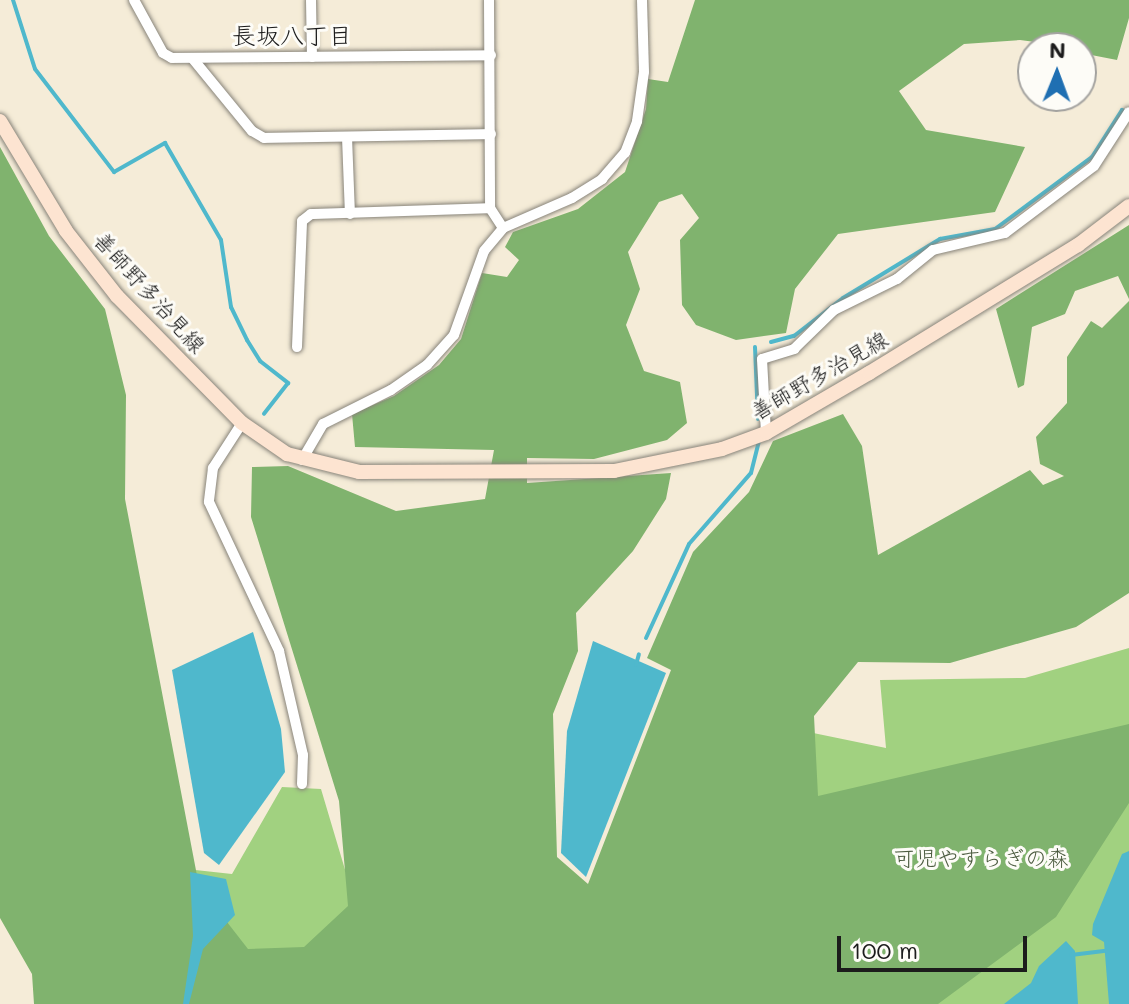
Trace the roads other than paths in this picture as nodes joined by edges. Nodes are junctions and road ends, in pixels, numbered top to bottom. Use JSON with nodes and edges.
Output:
{"nodes":[{"id":1,"x":134,"y":0,"type":"edge"},
{"id":2,"x":311,"y":0,"type":"edge"},
{"id":3,"x":489,"y":0,"type":"edge"},
{"id":4,"x":642,"y":0,"type":"edge"},
{"id":5,"x":491,"y":55,"type":"junction"},
{"id":6,"x":312,"y":57,"type":"junction"},
{"id":7,"x":193,"y":59,"type":"junction"},
{"id":8,"x":1126,"y":116,"type":"edge"},
{"id":9,"x":0,"y":121,"type":"edge"},
{"id":10,"x":491,"y":134,"type":"junction"},
{"id":11,"x":347,"y":137,"type":"junction"},
{"id":12,"x":1129,"y":206,"type":"edge"},
{"id":13,"x":490,"y":208,"type":"junction"},
{"id":14,"x":350,"y":214,"type":"junction"},
{"id":15,"x":503,"y":228,"type":"junction"},
{"id":16,"x":297,"y":347,"type":"dead end"},
{"id":17,"x":242,"y":423,"type":"junction"},
{"id":18,"x":766,"y":433,"type":"junction"},
{"id":19,"x":302,"y":460,"type":"junction"},
{"id":20,"x":302,"y":784,"type":"dead end"}],
"edges":[{"from":1,"to":7,"type":"street"},
{"from":2,"to":6,"type":"street"},
{"from":3,"to":5,"type":"street"},
{"from":4,"to":15,"type":"street"},
{"from":5,"to":6,"type":"street"},
{"from":5,"to":10,"type":"street"},
{"from":6,"to":7,"type":"street"},
{"from":7,"to":11,"type":"street"},
{"from":8,"to":18,"type":"street"},
{"from":9,"to":17,"type":"main road","name":"善師野多治見線"},
{"from":10,"to":11,"type":"street"},
{"from":10,"to":13,"type":"street"},
{"from":11,"to":14,"type":"street"},
{"from":12,"to":18,"type":"main road","name":"善師野多治見線"},
{"from":13,"to":14,"type":"street"},
{"from":13,"to":15,"type":"street"},
{"from":14,"to":16,"type":"street"},
{"from":15,"to":19,"type":"street"},
{"from":17,"to":19,"type":"main road","name":"善師野多治見線"},
{"from":17,"to":20,"type":"street"},
{"from":18,"to":19,"type":"main road","name":"善師野多治見線"}]}
